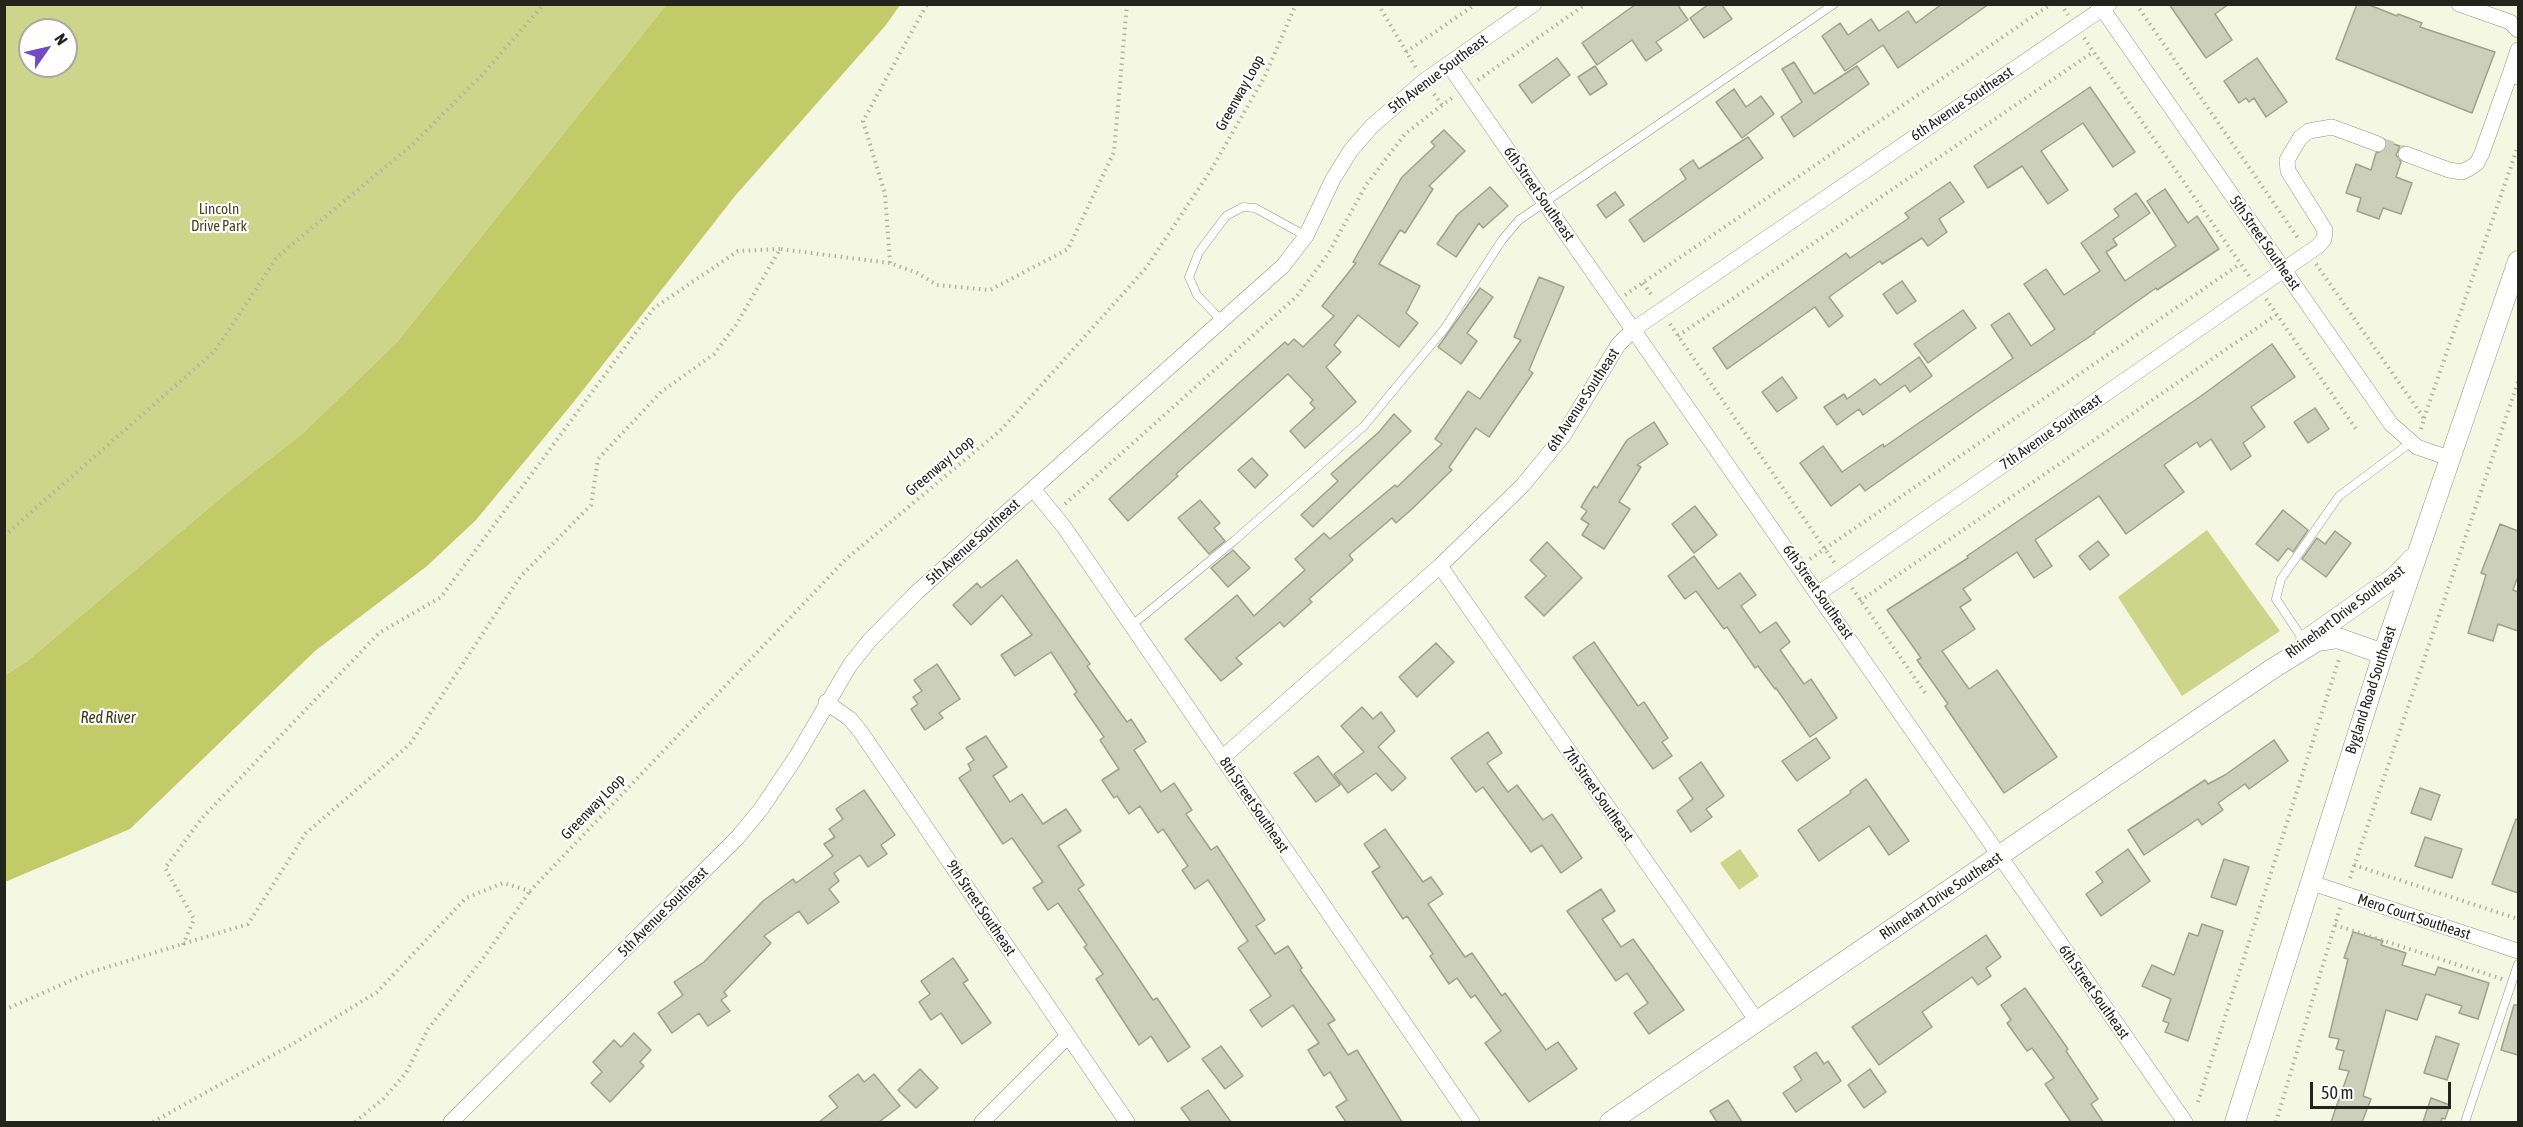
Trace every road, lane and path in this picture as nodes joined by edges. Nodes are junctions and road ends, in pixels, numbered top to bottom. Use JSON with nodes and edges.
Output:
{"nodes":[{"id":1,"x":544,"y":4,"type":"edge"},
{"id":2,"x":927,"y":4,"type":"edge"},
{"id":3,"x":1127,"y":4,"type":"edge"},
{"id":4,"x":1296,"y":4,"type":"edge"},
{"id":5,"x":1378,"y":4,"type":"edge"},
{"id":6,"x":1476,"y":4,"type":"edge"},
{"id":7,"x":1534,"y":4,"type":"edge"},
{"id":8,"x":1586,"y":4,"type":"edge"},
{"id":9,"x":1834,"y":4,"type":"edge"},
{"id":10,"x":2051,"y":4,"type":"edge"},
{"id":11,"x":2061,"y":4,"type":"edge"},
{"id":12,"x":2136,"y":4,"type":"edge"},
{"id":13,"x":2459,"y":4,"type":"edge"},
{"id":14,"x":2103,"y":6,"type":"edge"},
{"id":15,"x":2076,"y":27,"type":"junction"},
{"id":16,"x":2518,"y":30,"type":"edge"},
{"id":17,"x":2518,"y":50,"type":"edge"},
{"id":18,"x":1406,"y":52,"type":"junction"},
{"id":19,"x":2093,"y":52,"type":"junction"},
{"id":20,"x":1448,"y":64,"type":"junction"},
{"id":21,"x":2515,"y":75,"type":"edge"},
{"id":22,"x":1424,"y":81,"type":"junction"},
{"id":23,"x":1466,"y":89,"type":"junction"},
{"id":24,"x":1442,"y":105,"type":"junction"},
{"id":25,"x":2378,"y":144,"type":"tunnel mouth"},
{"id":26,"x":2518,"y":146,"type":"edge"},
{"id":27,"x":2406,"y":154,"type":"tunnel mouth"},
{"id":28,"x":1545,"y":202,"type":"junction"},
{"id":29,"x":1306,"y":236,"type":"junction"},
{"id":30,"x":780,"y":249,"type":"junction"},
{"id":31,"x":2309,"y":254,"type":"junction"},
{"id":32,"x":2518,"y":261,"type":"edge"},
{"id":33,"x":890,"y":262,"type":"junction"},
{"id":34,"x":2240,"y":264,"type":"junction"},
{"id":35,"x":2284,"y":271,"type":"junction"},
{"id":36,"x":1643,"y":283,"type":"junction"},
{"id":37,"x":2259,"y":289,"type":"junction"},
{"id":38,"x":1615,"y":302,"type":"junction"},
{"id":39,"x":1661,"y":310,"type":"junction"},
{"id":40,"x":2276,"y":315,"type":"junction"},
{"id":41,"x":1223,"y":322,"type":"junction"},
{"id":42,"x":1634,"y":329,"type":"junction"},
{"id":43,"x":1678,"y":336,"type":"junction"},
{"id":44,"x":2518,"y":382,"type":"edge"},
{"id":45,"x":2424,"y":419,"type":"junction"},
{"id":46,"x":2356,"y":429,"type":"dead end"},
{"id":47,"x":2414,"y":445,"type":"junction"},
{"id":48,"x":2449,"y":458,"type":"junction"},
{"id":49,"x":1033,"y":489,"type":"junction"},
{"id":50,"x":1054,"y":513,"type":"junction"},
{"id":51,"x":4,"y":536,"type":"edge"},
{"id":52,"x":1825,"y":549,"type":"junction"},
{"id":53,"x":2417,"y":554,"type":"junction"},
{"id":54,"x":1440,"y":566,"type":"junction"},
{"id":55,"x":1800,"y":567,"type":"junction"},
{"id":56,"x":1843,"y":576,"type":"junction"},
{"id":57,"x":1819,"y":593,"type":"junction"},
{"id":58,"x":1860,"y":601,"type":"junction"},
{"id":59,"x":1131,"y":626,"type":"junction"},
{"id":60,"x":2346,"y":641,"type":"junction"},
{"id":61,"x":2306,"y":644,"type":"junction"},
{"id":62,"x":2383,"y":654,"type":"junction"},
{"id":63,"x":1926,"y":694,"type":"dead end"},
{"id":64,"x":826,"y":702,"type":"junction"},
{"id":65,"x":1222,"y":758,"type":"junction"},
{"id":66,"x":2000,"y":856,"type":"junction"},
{"id":67,"x":2354,"y":864,"type":"junction"},
{"id":68,"x":2309,"y":882,"type":"junction"},
{"id":69,"x":530,"y":891,"type":"junction"},
{"id":70,"x":2344,"y":894,"type":"junction"},
{"id":71,"x":2518,"y":919,"type":"edge"},
{"id":72,"x":2334,"y":925,"type":"junction"},
{"id":73,"x":183,"y":946,"type":"junction"},
{"id":74,"x":2518,"y":951,"type":"edge"},
{"id":75,"x":2518,"y":964,"type":"edge"},
{"id":76,"x":2512,"y":983,"type":"junction"},
{"id":77,"x":4,"y":1010,"type":"edge"},
{"id":78,"x":1757,"y":1022,"type":"junction"},
{"id":79,"x":1068,"y":1036,"type":"junction"},
{"id":80,"x":2198,"y":1102,"type":"dead end"},
{"id":81,"x":153,"y":1122,"type":"edge"},
{"id":82,"x":355,"y":1122,"type":"edge"},
{"id":83,"x":451,"y":1122,"type":"edge"},
{"id":84,"x":982,"y":1122,"type":"edge"},
{"id":85,"x":1127,"y":1122,"type":"edge"},
{"id":86,"x":1472,"y":1122,"type":"edge"},
{"id":87,"x":1610,"y":1122,"type":"edge"},
{"id":88,"x":2185,"y":1122,"type":"edge"},
{"id":89,"x":2235,"y":1122,"type":"edge"},
{"id":90,"x":2276,"y":1122,"type":"edge"},
{"id":91,"x":2465,"y":1122,"type":"edge"}],
"edges":[{"from":1,"to":51,"type":"path"},
{"from":2,"to":33,"type":"path"},
{"from":3,"to":33,"type":"path"},
{"from":4,"to":69,"type":"path","name":"Greenway Loop"},
{"from":5,"to":18,"type":"path"},
{"from":6,"to":18,"type":"path"},
{"from":7,"to":20,"type":"street","name":"5th Avenue Southeast"},
{"from":8,"to":23,"type":"path"},
{"from":9,"to":28,"type":"lane"},
{"from":10,"to":36,"type":"path"},
{"from":11,"to":15,"type":"path"},
{"from":12,"to":31,"type":"path"},
{"from":13,"to":16,"type":"street"},
{"from":14,"to":15,"type":"street","name":"6th Avenue Southeast"},
{"from":14,"to":35,"type":"street","name":"5th Street Southeast"},
{"from":15,"to":19,"type":"path"},
{"from":15,"to":39,"type":"street","name":"6th Avenue Southeast"},
{"from":17,"to":21,"type":"street"},
{"from":18,"to":22,"type":"path"},
{"from":19,"to":34,"type":"path"},
{"from":19,"to":43,"type":"path"},
{"from":20,"to":22,"type":"street","name":"5th Avenue Southeast"},
{"from":20,"to":23,"type":"street","name":"6th Street Southeast"},
{"from":21,"to":27,"type":"street"},
{"from":22,"to":24,"type":"path"},
{"from":22,"to":29,"type":"street","name":"5th Avenue Southeast"},
{"from":23,"to":24,"type":"path"},
{"from":23,"to":28,"type":"street","name":"6th Street Southeast"},
{"from":24,"to":50,"type":"path"},
{"from":25,"to":31,"type":"street"},
{"from":26,"to":45,"type":"path"},
{"from":28,"to":38,"type":"street","name":"6th Street Southeast"},
{"from":28,"to":59,"type":"lane"},
{"from":29,"to":41,"type":"street","name":"5th Avenue Southeast"},
{"from":29,"to":41,"type":"lane"},
{"from":30,"to":33,"type":"path"},
{"from":30,"to":73,"type":"path"},
{"from":30,"to":73,"type":"path"},
{"from":31,"to":35,"type":"street","name":"7th Avenue Southeast"},
{"from":31,"to":45,"type":"path"},
{"from":32,"to":48,"type":"street","name":"Bygland Road Southeast"},
{"from":34,"to":37,"type":"path"},
{"from":34,"to":52,"type":"path"},
{"from":35,"to":37,"type":"street","name":"7th Avenue Southeast"},
{"from":35,"to":47,"type":"street","name":"5th Street Southeast"},
{"from":36,"to":38,"type":"path"},
{"from":36,"to":39,"type":"path"},
{"from":37,"to":40,"type":"path"},
{"from":37,"to":56,"type":"street","name":"7th Avenue Southeast"},
{"from":38,"to":42,"type":"street","name":"6th Street Southeast"},
{"from":39,"to":42,"type":"street","name":"6th Avenue Southeast"},
{"from":39,"to":43,"type":"path"},
{"from":40,"to":46,"type":"path"},
{"from":40,"to":58,"type":"path"},
{"from":41,"to":49,"type":"street","name":"5th Avenue Southeast"},
{"from":42,"to":54,"type":"street","name":"6th Avenue Southeast"},
{"from":42,"to":55,"type":"street","name":"6th Street Southeast"},
{"from":43,"to":52,"type":"path"},
{"from":44,"to":67,"type":"path"},
{"from":45,"to":47,"type":"path"},
{"from":47,"to":48,"type":"street","name":"5th Street Southeast"},
{"from":47,"to":61,"type":"lane"},
{"from":48,"to":53,"type":"street","name":"Bygland Road Southeast"},
{"from":49,"to":50,"type":"street","name":"8th Street Southeast"},
{"from":49,"to":64,"type":"street","name":"5th Avenue Southeast"},
{"from":50,"to":59,"type":"street","name":"8th Street Southeast"},
{"from":52,"to":55,"type":"path"},
{"from":52,"to":56,"type":"path"},
{"from":53,"to":61,"type":"street","name":"Rhinehart Drive Southeast"},
{"from":53,"to":62,"type":"street","name":"Bygland Road Southeast"},
{"from":54,"to":65,"type":"street","name":"6th Avenue Southeast"},
{"from":54,"to":78,"type":"street","name":"7th Street Southeast"},
{"from":55,"to":57,"type":"street","name":"6th Street Southeast"},
{"from":56,"to":57,"type":"street","name":"7th Avenue Southeast"},
{"from":56,"to":58,"type":"path"},
{"from":57,"to":66,"type":"street","name":"6th Street Southeast"},
{"from":58,"to":63,"type":"path"},
{"from":59,"to":65,"type":"street","name":"8th Street Southeast"},
{"from":60,"to":61,"type":"street","name":"Rhinehart Drive Southeast"},
{"from":60,"to":62,"type":"street","name":"Rhinehart Drive Southeast"},
{"from":60,"to":80,"type":"path"},
{"from":61,"to":66,"type":"street","name":"Rhinehart Drive Southeast"},
{"from":62,"to":68,"type":"street","name":"Bygland Road Southeast"},
{"from":64,"to":79,"type":"street","name":"9th Street Southeast"},
{"from":64,"to":83,"type":"street","name":"5th Avenue Southeast"},
{"from":65,"to":86,"type":"street","name":"8th Street Southeast"},
{"from":66,"to":78,"type":"street","name":"Rhinehart Drive Southeast"},
{"from":66,"to":88,"type":"street","name":"6th Street Southeast"},
{"from":67,"to":70,"type":"path"},
{"from":67,"to":71,"type":"path"},
{"from":68,"to":70,"type":"street","name":"Mero Court Southeast"},
{"from":68,"to":89,"type":"street","name":"Bygland Road Southeast"},
{"from":69,"to":81,"type":"path"},
{"from":69,"to":82,"type":"path","name":"Greenway Loop"},
{"from":70,"to":72,"type":"path"},
{"from":70,"to":74,"type":"street","name":"Mero Court Southeast"},
{"from":72,"to":76,"type":"path"},
{"from":72,"to":90,"type":"path"},
{"from":73,"to":77,"type":"path"},
{"from":75,"to":76,"type":"lane"},
{"from":76,"to":91,"type":"lane"},
{"from":78,"to":87,"type":"street","name":"Rhinehart Drive Southeast"},
{"from":79,"to":84,"type":"street"},
{"from":79,"to":85,"type":"street","name":"9th Street Southeast"}]}
